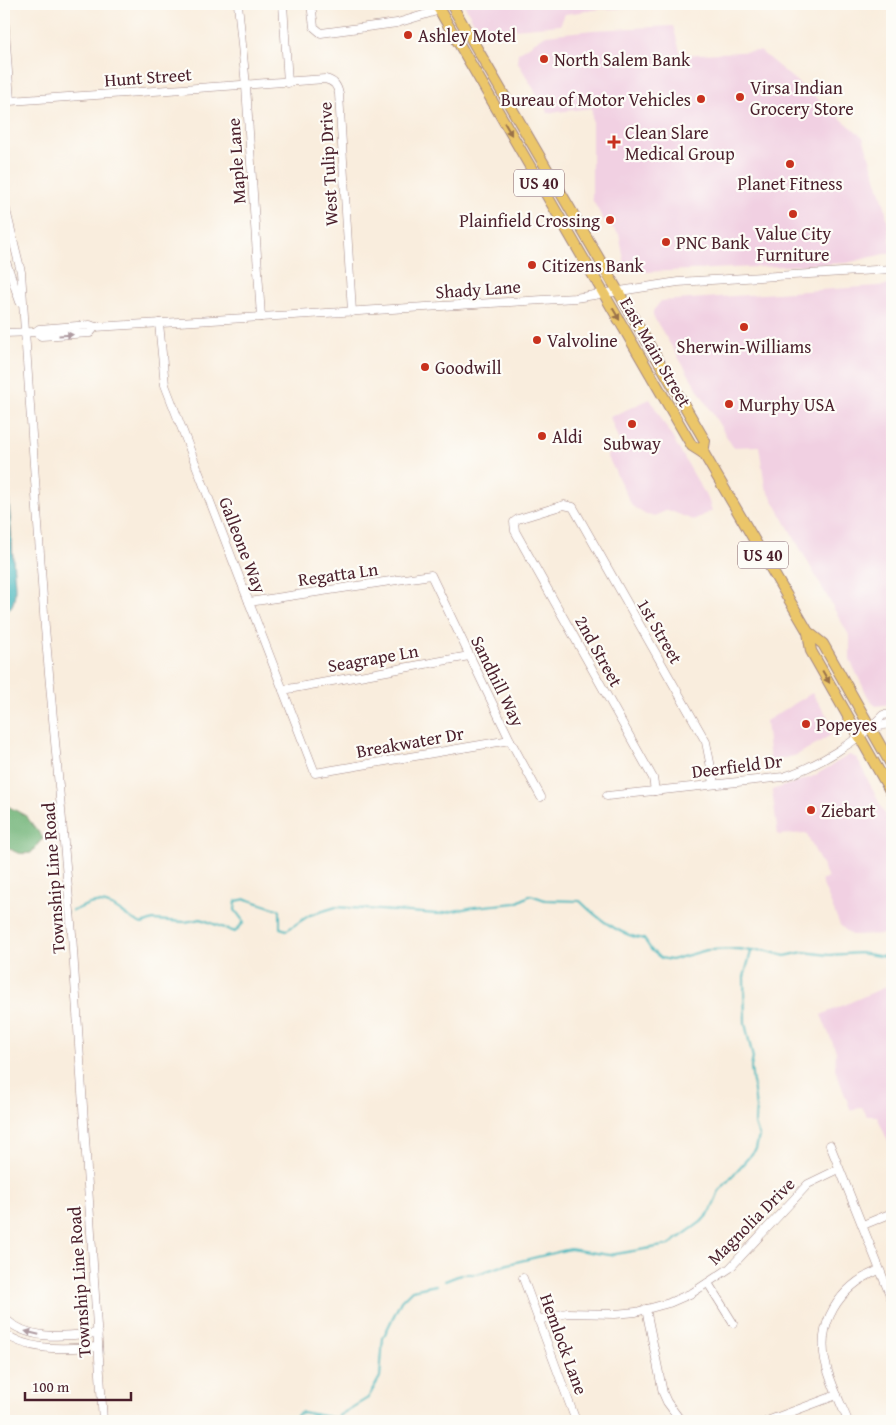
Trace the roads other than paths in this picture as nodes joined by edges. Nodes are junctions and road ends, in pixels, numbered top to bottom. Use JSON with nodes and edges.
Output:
{"nodes":[{"id":1,"x":238,"y":4,"type":"edge"},
{"id":2,"x":282,"y":4,"type":"edge"},
{"id":3,"x":311,"y":4,"type":"edge"},
{"id":4,"x":451,"y":4,"type":"edge"},
{"id":5,"x":438,"y":7,"type":"edge"},
{"id":6,"x":4,"y":15,"type":"edge"},
{"id":7,"x":288,"y":83,"type":"junction"},
{"id":8,"x":246,"y":86,"type":"junction"},
{"id":9,"x":4,"y":202,"type":"edge"},
{"id":10,"x":4,"y":256,"type":"edge"},
{"id":11,"x":892,"y":269,"type":"edge"},
{"id":12,"x":618,"y":290,"type":"junction"},
{"id":13,"x":604,"y":294,"type":"junction"},
{"id":14,"x":22,"y":309,"type":"junction"},
{"id":15,"x":352,"y":312,"type":"junction"},
{"id":16,"x":261,"y":317,"type":"junction"},
{"id":17,"x":159,"y":323,"type":"junction"},
{"id":18,"x":4,"y":333,"type":"edge"},
{"id":19,"x":25,"y":333,"type":"junction"},
{"id":20,"x":703,"y":453,"type":"junction"},
{"id":21,"x":514,"y":526,"type":"joint"},
{"id":22,"x":431,"y":576,"type":"joint"},
{"id":23,"x":249,"y":602,"type":"junction"},
{"id":24,"x":469,"y":656,"type":"junction"},
{"id":25,"x":283,"y":690,"type":"junction"},
{"id":26,"x":892,"y":714,"type":"edge"},
{"id":27,"x":892,"y":723,"type":"edge"},
{"id":28,"x":865,"y":731,"type":"junction"},
{"id":29,"x":510,"y":740,"type":"junction"},
{"id":30,"x":892,"y":766,"type":"edge"},
{"id":31,"x":315,"y":773,"type":"joint"},
{"id":32,"x":714,"y":783,"type":"junction"},
{"id":33,"x":655,"y":791,"type":"junction"},
{"id":34,"x":892,"y":794,"type":"edge"},
{"id":35,"x":607,"y":796,"type":"dead end"},
{"id":36,"x":541,"y":798,"type":"dead end"},
{"id":37,"x":830,"y":1145,"type":"dead end"},
{"id":38,"x":839,"y":1169,"type":"junction"},
{"id":39,"x":892,"y":1213,"type":"edge"},
{"id":40,"x":862,"y":1225,"type":"junction"},
{"id":41,"x":879,"y":1270,"type":"junction"},
{"id":42,"x":523,"y":1278,"type":"dead end"},
{"id":43,"x":708,"y":1283,"type":"junction"},
{"id":44,"x":892,"y":1300,"type":"edge"},
{"id":45,"x":646,"y":1309,"type":"junction"},
{"id":46,"x":538,"y":1320,"type":"junction"},
{"id":47,"x":7,"y":1321,"type":"edge"},
{"id":48,"x":734,"y":1323,"type":"dead end"},
{"id":49,"x":4,"y":1332,"type":"edge"},
{"id":50,"x":98,"y":1333,"type":"junction"},
{"id":51,"x":59,"y":1336,"type":"junction"},
{"id":52,"x":98,"y":1347,"type":"junction"},
{"id":53,"x":59,"y":1348,"type":"junction"},
{"id":54,"x":837,"y":1395,"type":"junction"},
{"id":55,"x":103,"y":1421,"type":"edge"},
{"id":56,"x":576,"y":1421,"type":"edge"},
{"id":57,"x":681,"y":1421,"type":"edge"},
{"id":58,"x":767,"y":1421,"type":"edge"},
{"id":59,"x":848,"y":1421,"type":"edge"}],
"edges":[{"from":1,"to":8,"type":"street","name":"Maple Lane"},
{"from":2,"to":7,"type":"street"},
{"from":3,"to":5,"type":"street"},
{"from":4,"to":12,"type":"main road","name":"East Main Street","number":"US 40"},
{"from":5,"to":13,"type":"main road","name":"East Main Street","number":"US 40","one_way":true},
{"from":6,"to":8,"type":"street","name":"Hunt Street"},
{"from":7,"to":8,"type":"street","name":"Hunt Street"},
{"from":7,"to":15,"type":"street","name":"West Tulip Drive"},
{"from":8,"to":16,"type":"street","name":"Maple Lane"},
{"from":9,"to":14,"type":"street"},
{"from":10,"to":14,"type":"street"},
{"from":11,"to":12,"type":"street","name":"Shady Lane"},
{"from":12,"to":13,"type":"street","name":"Shady Lane"},
{"from":12,"to":20,"type":"main road","name":"East Main Street","number":"US 40"},
{"from":13,"to":15,"type":"street","name":"Shady Lane"},
{"from":13,"to":20,"type":"main road","name":"East Main Street","number":"US 40","one_way":true},
{"from":14,"to":19,"type":"street","name":"Township Line Road"},
{"from":15,"to":16,"type":"street","name":"Shady Lane"},
{"from":16,"to":17,"type":"street","name":"Shady Lane"},
{"from":17,"to":19,"type":"street","name":"Shady Lane"},
{"from":17,"to":23,"type":"street","name":"Galleone Way"},
{"from":18,"to":19,"type":"street"},
{"from":19,"to":50,"type":"street","name":"Township Line Road"},
{"from":20,"to":28,"type":"main road","name":"East Main Street","number":"US 40"},
{"from":21,"to":32,"type":"street","name":"1st Street"},
{"from":21,"to":33,"type":"street","name":"2nd Street"},
{"from":22,"to":23,"type":"street","name":"Regatta Ln"},
{"from":22,"to":24,"type":"street","name":"Sandhill Way"},
{"from":23,"to":25,"type":"street","name":"Galleone Way"},
{"from":24,"to":25,"type":"street","name":"Seagrape Ln"},
{"from":24,"to":29,"type":"street","name":"Sandhill Way"},
{"from":25,"to":31,"type":"street","name":"Galleone Way"},
{"from":26,"to":28,"type":"street","name":"Deerfield Dr"},
{"from":27,"to":28,"type":"street"},
{"from":28,"to":30,"type":"main road","name":"East Main Street","number":"US 40"},
{"from":28,"to":32,"type":"street","name":"Deerfield Dr"},
{"from":28,"to":34,"type":"main road","name":"East Main Street","number":"US 40"},
{"from":29,"to":31,"type":"street","name":"Breakwater Dr"},
{"from":29,"to":36,"type":"street","name":"Sandhill Way"},
{"from":32,"to":33,"type":"street","name":"Deerfield Dr"},
{"from":33,"to":35,"type":"street","name":"Deerfield Dr"},
{"from":37,"to":38,"type":"street"},
{"from":38,"to":40,"type":"street"},
{"from":38,"to":43,"type":"street","name":"Magnolia Drive"},
{"from":39,"to":40,"type":"street"},
{"from":40,"to":41,"type":"street"},
{"from":41,"to":44,"type":"street"},
{"from":41,"to":54,"type":"street"},
{"from":42,"to":46,"type":"street","name":"Hemlock Lane"},
{"from":43,"to":45,"type":"street","name":"Magnolia Drive"},
{"from":43,"to":48,"type":"street"},
{"from":45,"to":46,"type":"street","name":"Magnolia Drive"},
{"from":45,"to":57,"type":"street"},
{"from":46,"to":56,"type":"street","name":"Hemlock Lane"},
{"from":47,"to":49,"type":"street"},
{"from":51,"to":47,"type":"street","one_way":true},
{"from":49,"to":53,"type":"street"},
{"from":50,"to":51,"type":"street"},
{"from":50,"to":52,"type":"street","name":"Township Line Road"},
{"from":51,"to":53,"type":"street"},
{"from":52,"to":53,"type":"street"},
{"from":52,"to":55,"type":"street","name":"Township Line Road"},
{"from":54,"to":58,"type":"street"},
{"from":54,"to":59,"type":"street"}]}
